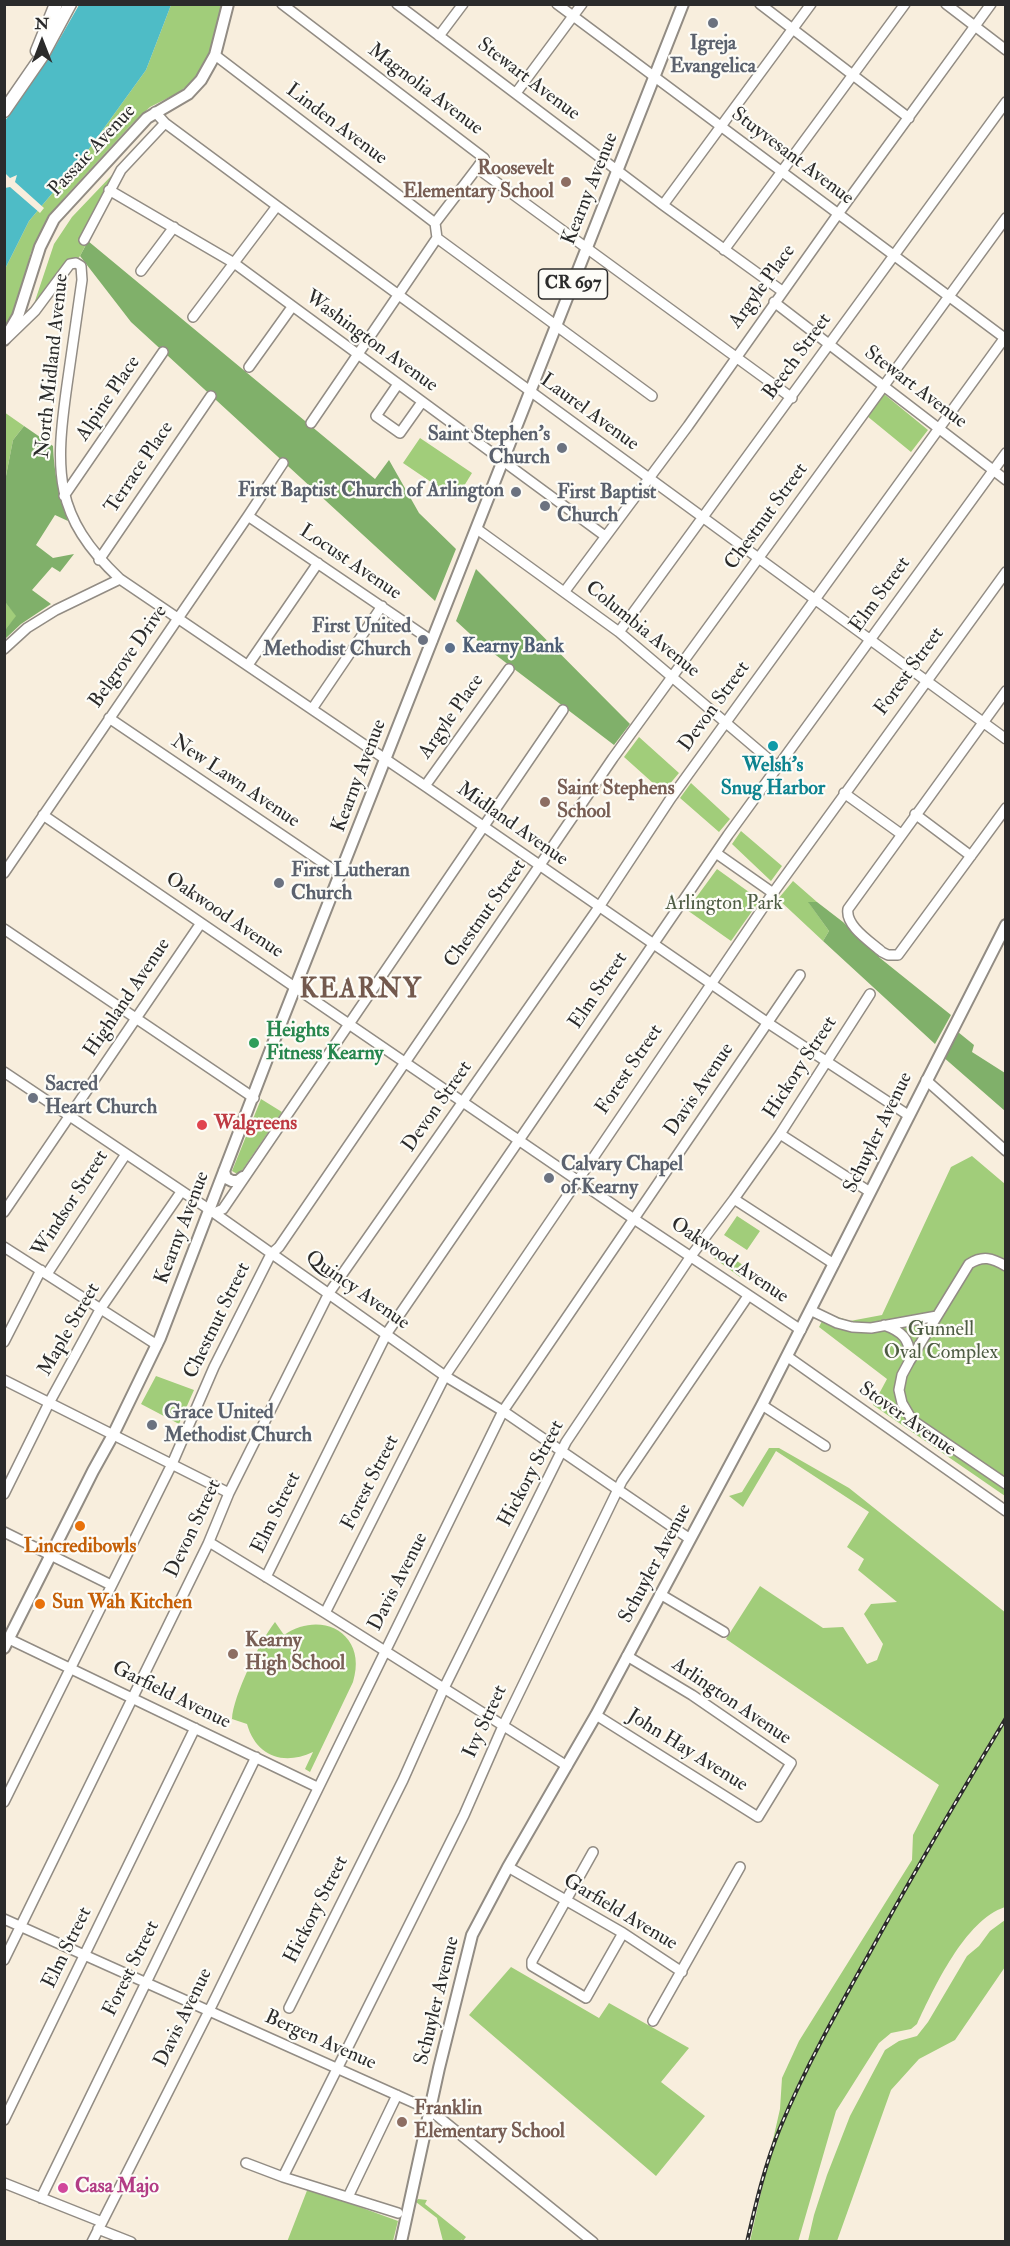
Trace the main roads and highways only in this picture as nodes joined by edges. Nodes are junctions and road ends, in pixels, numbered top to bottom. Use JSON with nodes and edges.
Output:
{"nodes":[{"id":1,"x":56,"y":4,"type":"edge"},
{"id":2,"x":70,"y":4,"type":"edge"},
{"id":3,"x":228,"y":4,"type":"edge"},
{"id":4,"x":682,"y":4,"type":"edge"},
{"id":5,"x":4,"y":110,"type":"edge"},
{"id":6,"x":4,"y":341,"type":"edge"},
{"id":7,"x":1005,"y":925,"type":"edge"},
{"id":8,"x":224,"y":1171,"type":"junction"},
{"id":9,"x":243,"y":1177,"type":"road end"},
{"id":10,"x":7,"y":1643,"type":"edge"},
{"id":11,"x":401,"y":2241,"type":"edge"}],
"edges":[{"from":1,"to":5,"type":"highway"},
{"from":2,"to":5,"type":"highway"},
{"from":3,"to":6,"type":"main road","name":"Passaic Avenue"},
{"from":4,"to":8,"type":"main road","name":"Kearny Avenue","number":"CR 697"},
{"from":7,"to":11,"type":"main road","name":"Schuyler Avenue"},
{"from":8,"to":9,"type":"main road"},
{"from":8,"to":10,"type":"main road","name":"Kearny Avenue","number":"CR 697"}]}
